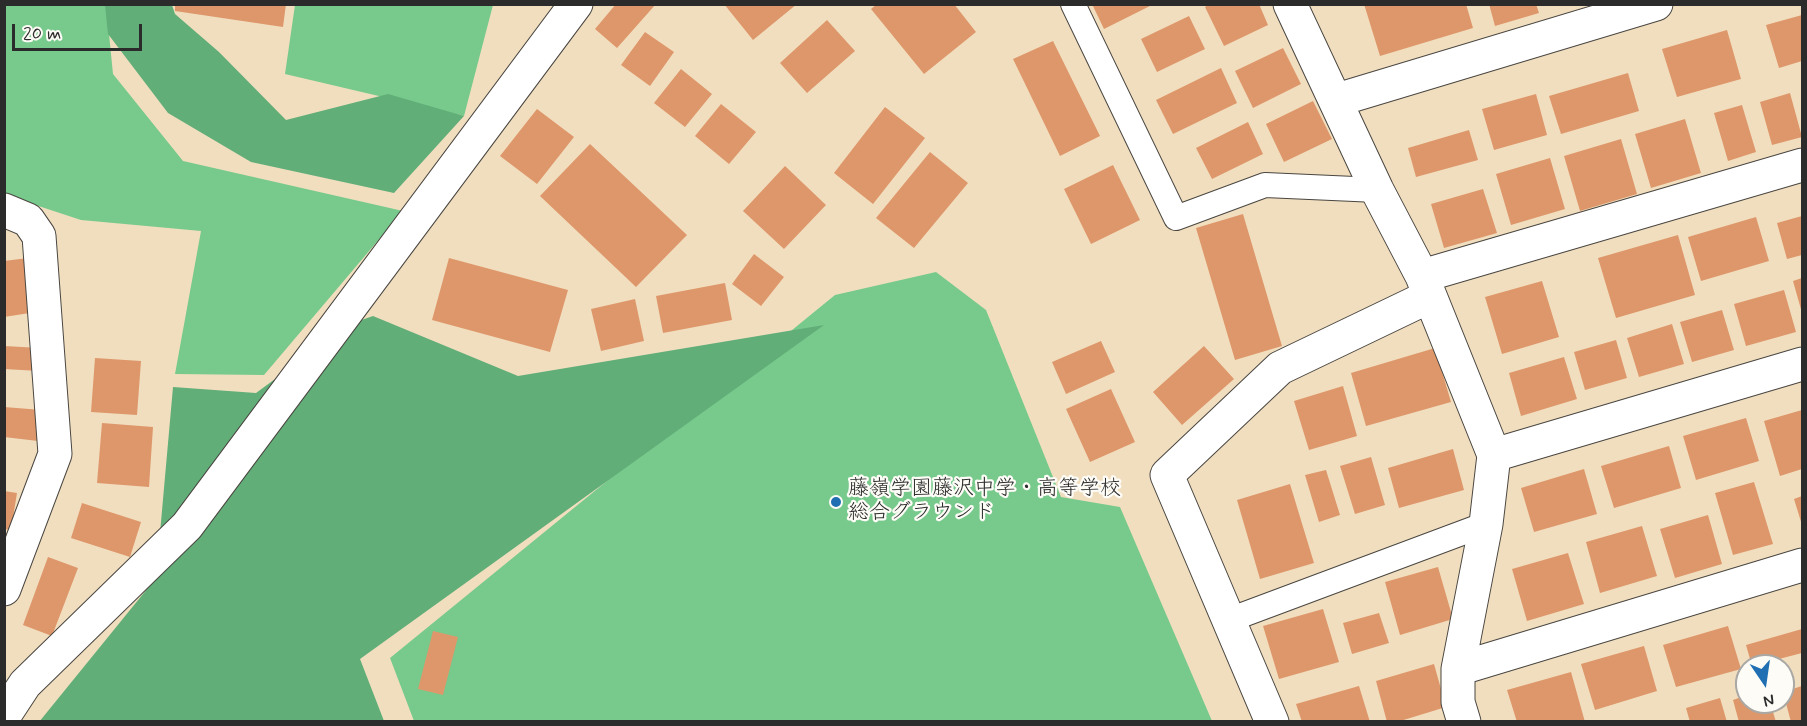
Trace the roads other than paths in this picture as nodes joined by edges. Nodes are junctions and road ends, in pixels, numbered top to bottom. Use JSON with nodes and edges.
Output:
{"nodes":[{"id":1,"x":576,"y":4,"type":"edge"},
{"id":2,"x":1072,"y":4,"type":"edge"},
{"id":3,"x":1290,"y":4,"type":"edge"},
{"id":4,"x":1656,"y":4,"type":"edge"},
{"id":5,"x":1336,"y":100,"type":"junction"},
{"id":6,"x":1803,"y":165,"type":"edge"},
{"id":7,"x":1377,"y":190,"type":"junction"},
{"id":8,"x":4,"y":210,"type":"edge"},
{"id":9,"x":1425,"y":287,"type":"junction"},
{"id":10,"x":1803,"y":364,"type":"edge"},
{"id":11,"x":1494,"y":455,"type":"junction"},
{"id":12,"x":1486,"y":524,"type":"junction"},
{"id":13,"x":1803,"y":565,"type":"edge"},
{"id":14,"x":4,"y":589,"type":"edge"},
{"id":15,"x":1228,"y":620,"type":"junction"},
{"id":16,"x":1458,"y":669,"type":"junction"},
{"id":17,"x":4,"y":716,"type":"edge"},
{"id":18,"x":1272,"y":722,"type":"edge"},
{"id":19,"x":1464,"y":722,"type":"edge"}],
"edges":[{"from":1,"to":17,"type":"street"},
{"from":2,"to":7,"type":"lane"},
{"from":3,"to":5,"type":"street"},
{"from":4,"to":5,"type":"street"},
{"from":5,"to":7,"type":"street"},
{"from":6,"to":9,"type":"street"},
{"from":7,"to":9,"type":"street"},
{"from":8,"to":14,"type":"street"},
{"from":9,"to":11,"type":"street"},
{"from":9,"to":15,"type":"street"},
{"from":10,"to":11,"type":"street"},
{"from":11,"to":12,"type":"street"},
{"from":12,"to":15,"type":"lane"},
{"from":12,"to":16,"type":"street"},
{"from":13,"to":16,"type":"street"},
{"from":15,"to":18,"type":"street"},
{"from":16,"to":19,"type":"street"}]}
